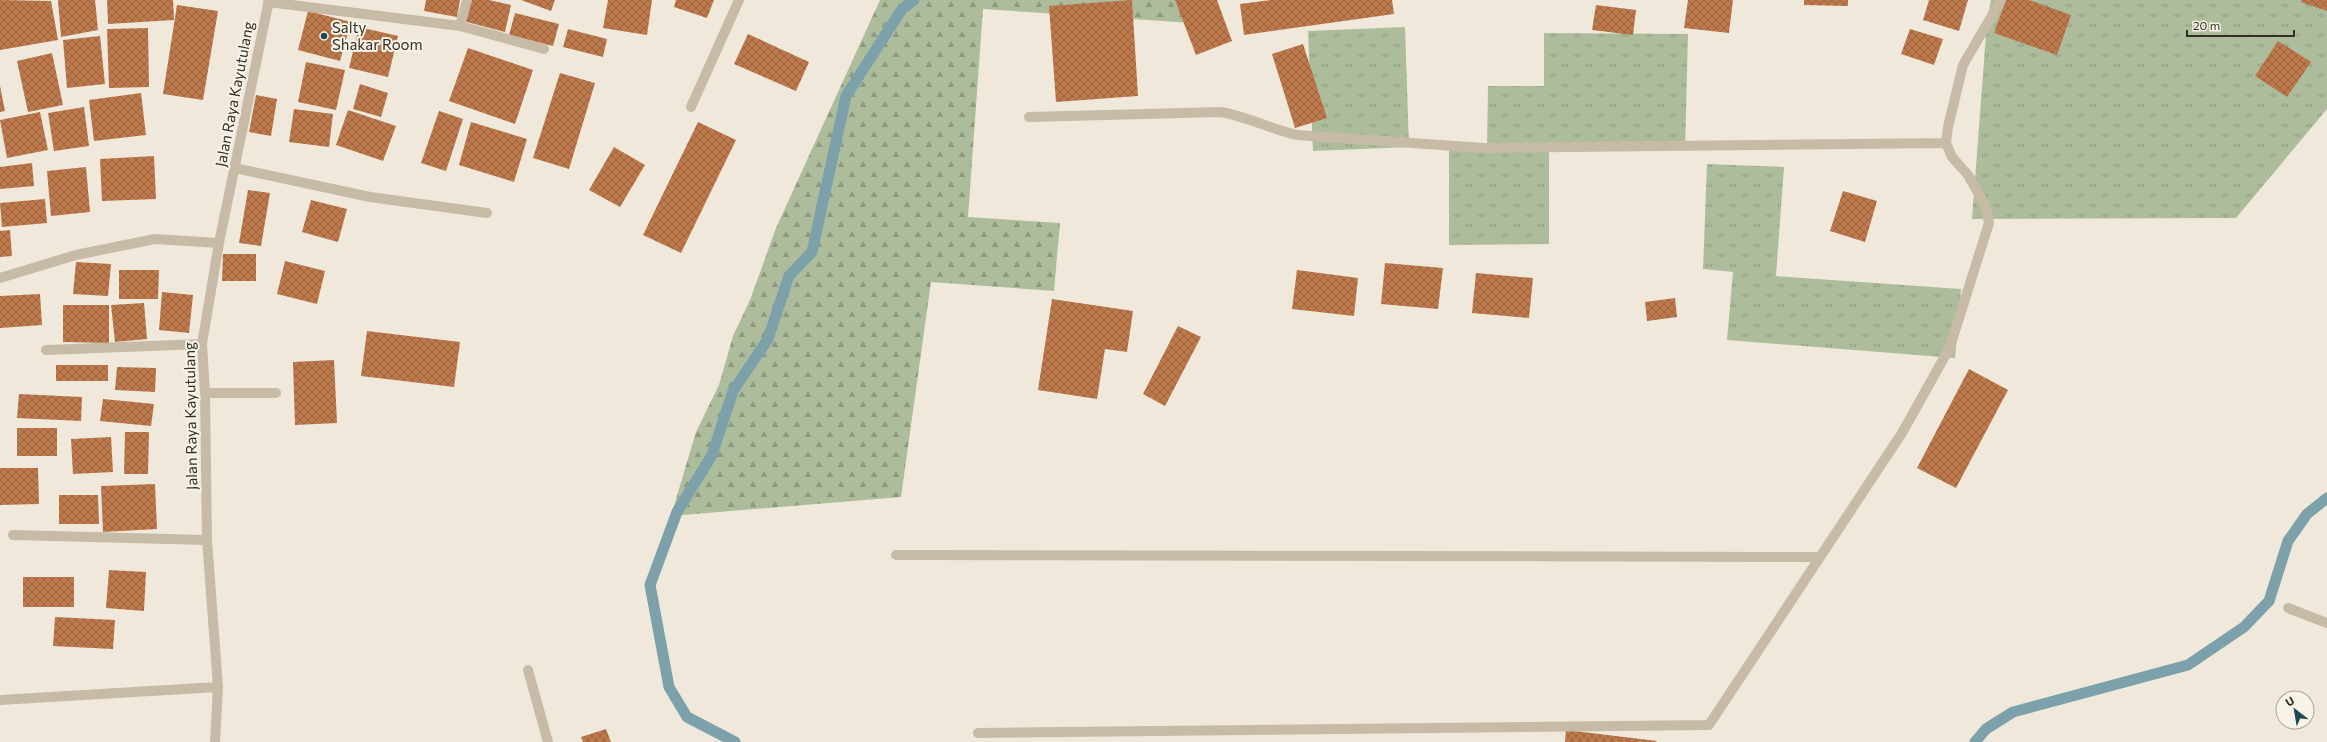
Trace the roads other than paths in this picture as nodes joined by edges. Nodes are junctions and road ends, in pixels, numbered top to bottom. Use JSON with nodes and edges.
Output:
{"nodes":[{"id":1,"x":467,"y":0,"type":"edge"},
{"id":2,"x":739,"y":0,"type":"edge"},
{"id":3,"x":2001,"y":0,"type":"edge"},
{"id":4,"x":268,"y":1,"type":"edge"},
{"id":5,"x":460,"y":26,"type":"junction"},
{"id":6,"x":544,"y":49,"type":"dead end"},
{"id":7,"x":691,"y":108,"type":"dead end"},
{"id":8,"x":1029,"y":117,"type":"dead end"},
{"id":9,"x":1946,"y":143,"type":"junction"},
{"id":10,"x":235,"y":168,"type":"junction"},
{"id":11,"x":487,"y":213,"type":"dead end"},
{"id":12,"x":219,"y":243,"type":"junction"},
{"id":13,"x":0,"y":278,"type":"edge"},
{"id":14,"x":202,"y":344,"type":"junction"},
{"id":15,"x":46,"y":350,"type":"dead end"},
{"id":16,"x":205,"y":393,"type":"junction"},
{"id":17,"x":276,"y":393,"type":"dead end"},
{"id":18,"x":13,"y":535,"type":"dead end"},
{"id":19,"x":207,"y":540,"type":"junction"},
{"id":20,"x":896,"y":555,"type":"dead end"},
{"id":21,"x":1818,"y":557,"type":"junction"},
{"id":22,"x":2288,"y":608,"type":"dead end"},
{"id":23,"x":2327,"y":623,"type":"edge"},
{"id":24,"x":528,"y":670,"type":"dead end"},
{"id":25,"x":218,"y":687,"type":"junction"},
{"id":26,"x":0,"y":700,"type":"edge"},
{"id":27,"x":978,"y":733,"type":"dead end"},
{"id":28,"x":215,"y":742,"type":"edge"},
{"id":29,"x":548,"y":742,"type":"edge"}],
"edges":[{"from":1,"to":5,"type":"street"},
{"from":2,"to":7,"type":"street"},
{"from":3,"to":9,"type":"street"},
{"from":4,"to":5,"type":"street"},
{"from":4,"to":10,"type":"street","name":"Jalan Raya Kayutulang"},
{"from":5,"to":6,"type":"street"},
{"from":8,"to":9,"type":"street"},
{"from":9,"to":21,"type":"street"},
{"from":10,"to":11,"type":"street"},
{"from":10,"to":12,"type":"street","name":"Jalan Raya Kayutulang"},
{"from":12,"to":13,"type":"street"},
{"from":12,"to":14,"type":"street","name":"Jalan Raya Kayutulang"},
{"from":14,"to":15,"type":"street"},
{"from":14,"to":16,"type":"street","name":"Jalan Raya Kayutulang"},
{"from":16,"to":17,"type":"street"},
{"from":16,"to":19,"type":"street","name":"Jalan Raya Kayutulang"},
{"from":18,"to":19,"type":"street"},
{"from":19,"to":25,"type":"street","name":"Jalan Raya Kayutulang"},
{"from":20,"to":21,"type":"street"},
{"from":21,"to":27,"type":"street"},
{"from":22,"to":23,"type":"street"},
{"from":24,"to":29,"type":"street"},
{"from":25,"to":26,"type":"street"},
{"from":25,"to":28,"type":"street","name":"Jalan Raya Kayutulang"}]}
